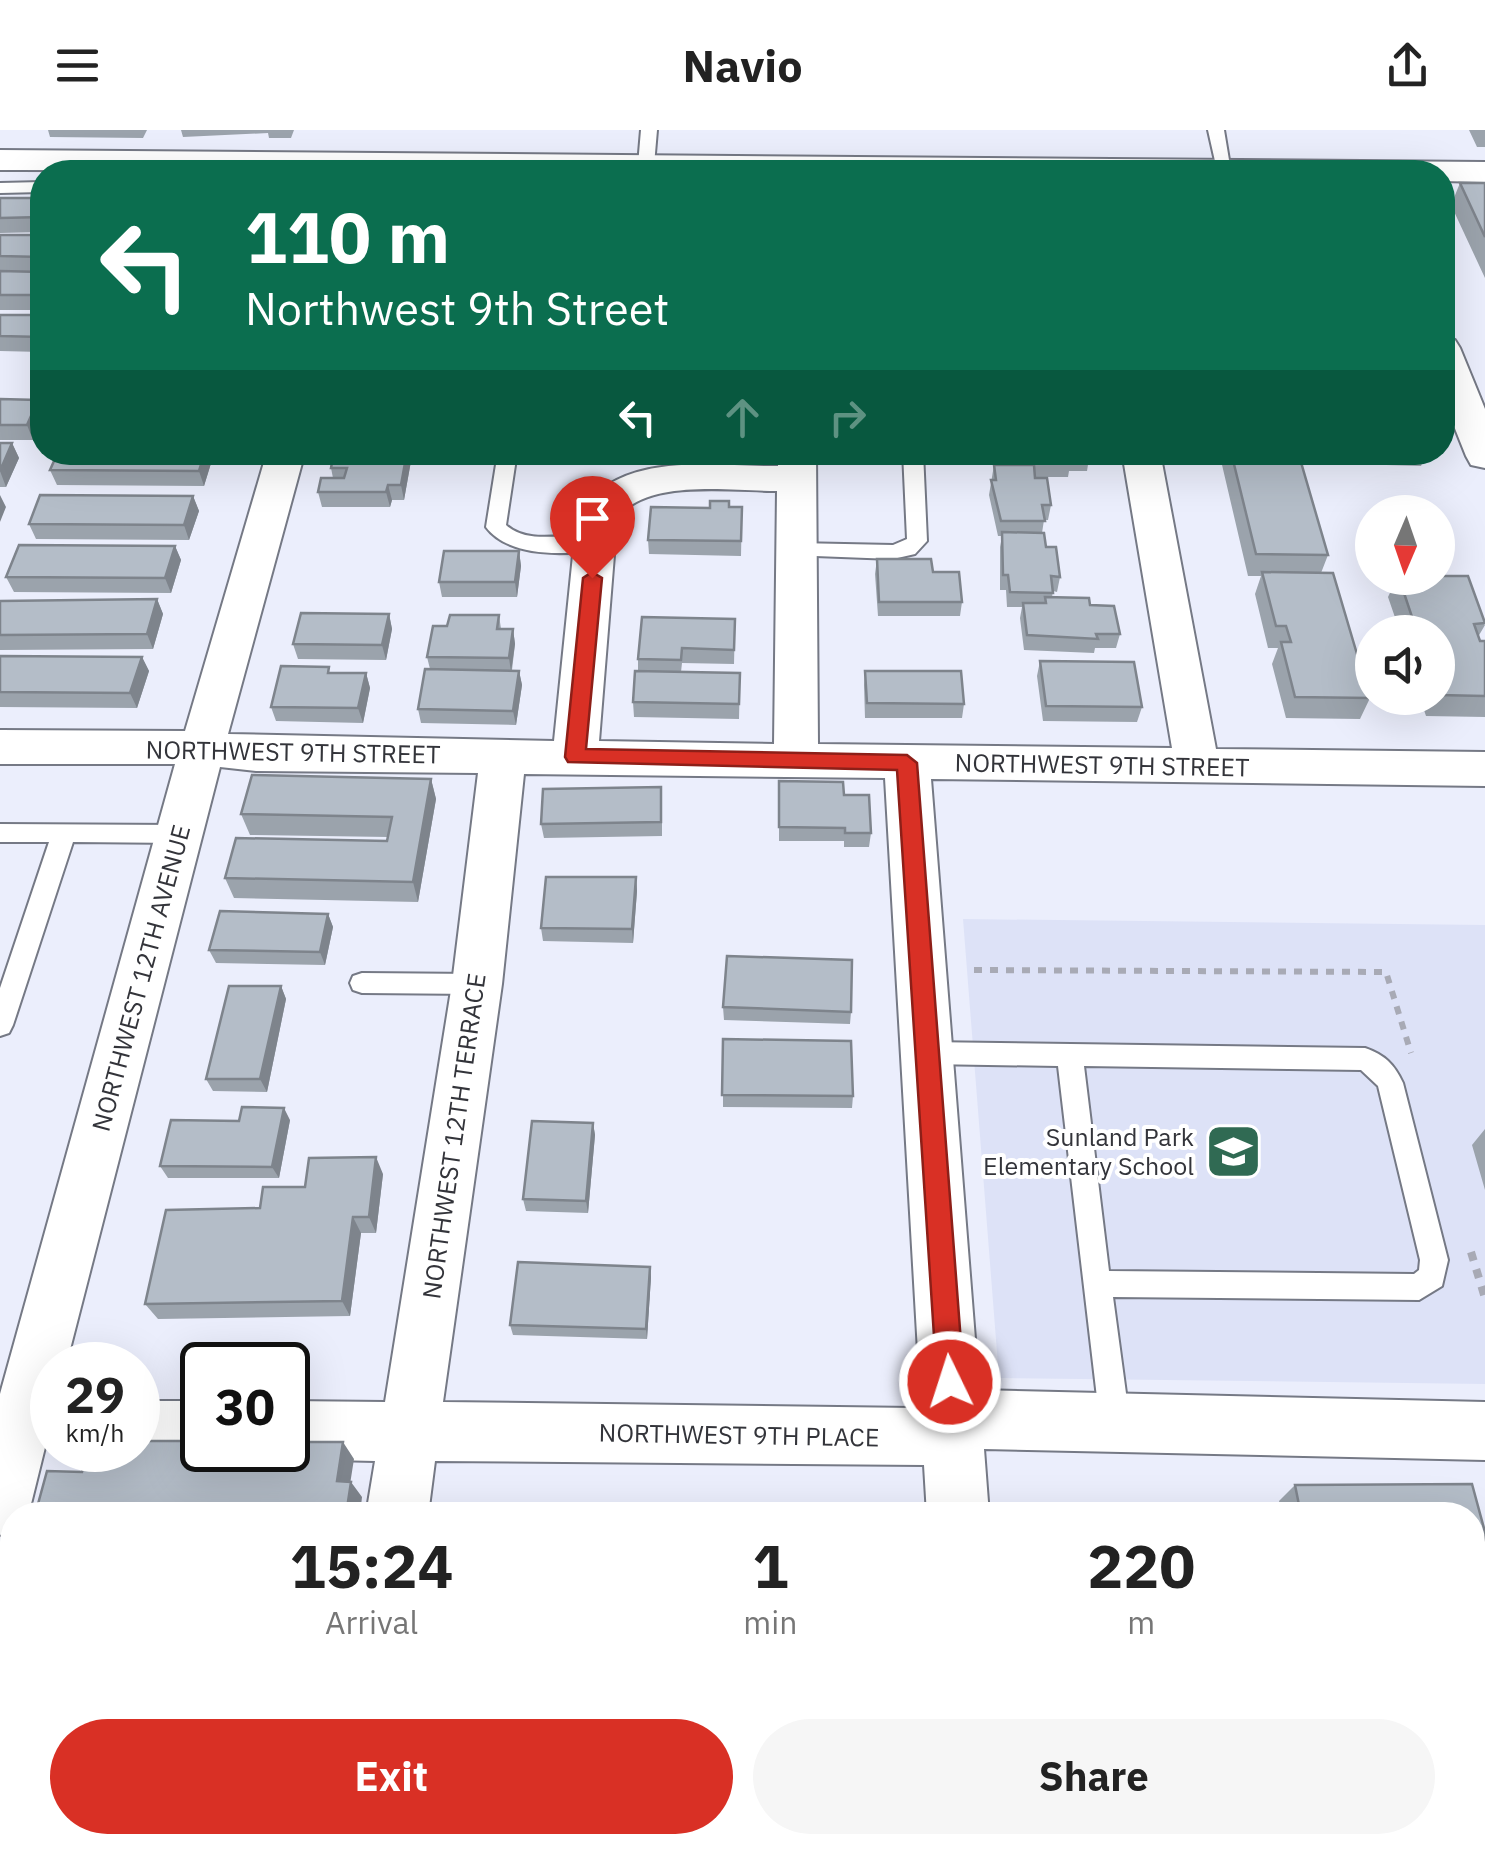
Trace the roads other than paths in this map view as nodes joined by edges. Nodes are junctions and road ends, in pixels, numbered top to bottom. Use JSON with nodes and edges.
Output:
{"nodes":[{"id":1,"x":376,"y":130,"type":"edge"},
{"id":2,"x":649,"y":130,"type":"edge"},
{"id":3,"x":1216,"y":130,"type":"edge"},
{"id":4,"x":0,"y":160,"type":"edge"},
{"id":5,"x":369,"y":160,"type":"edge"},
{"id":6,"x":646,"y":160,"type":"edge"},
{"id":7,"x":950,"y":160,"type":"edge"},
{"id":8,"x":1052,"y":160,"type":"edge"},
{"id":9,"x":1223,"y":160,"type":"edge"},
{"id":10,"x":30,"y":161,"type":"edge"},
{"id":11,"x":1455,"y":165,"type":"edge"},
{"id":12,"x":1485,"y":172,"type":"edge"},
{"id":13,"x":0,"y":188,"type":"edge"},
{"id":14,"x":30,"y":188,"type":"edge"},
{"id":15,"x":1455,"y":381,"type":"edge"},
{"id":16,"x":1485,"y":456,"type":"edge"},
{"id":17,"x":282,"y":465,"type":"edge"},
{"id":18,"x":506,"y":465,"type":"edge"},
{"id":19,"x":797,"y":465,"type":"edge"},
{"id":20,"x":914,"y":465,"type":"edge"},
{"id":21,"x":1142,"y":465,"type":"edge"},
{"id":22,"x":596,"y":543,"type":"junction"},
{"id":23,"x":796,"y":550,"type":"junction"},
{"id":24,"x":0,"y":747,"type":"edge"},
{"id":25,"x":202,"y":748,"type":"junction"},
{"id":26,"x":503,"y":756,"type":"junction"},
{"id":27,"x":575,"y":757,"type":"junction"},
{"id":28,"x":796,"y":762,"type":"junction"},
{"id":29,"x":907,"y":763,"type":"junction"},
{"id":30,"x":1196,"y":766,"type":"junction"},
{"id":31,"x":1485,"y":768,"type":"edge"},
{"id":32,"x":0,"y":833,"type":"edge"},
{"id":33,"x":64,"y":833,"type":"junction"},
{"id":34,"x":180,"y":834,"type":"junction"},
{"id":35,"x":362,"y":983,"type":"dead end"},
{"id":36,"x":477,"y":984,"type":"junction"},
{"id":37,"x":0,"y":1025,"type":"edge"},
{"id":38,"x":927,"y":1052,"type":"junction"},
{"id":39,"x":1070,"y":1055,"type":"junction"},
{"id":40,"x":1097,"y":1284,"type":"junction"},
{"id":41,"x":57,"y":1342,"type":"edge"},
{"id":42,"x":953,"y":1419,"type":"junction"},
{"id":43,"x":1115,"y":1423,"type":"junction"},
{"id":44,"x":310,"y":1430,"type":"edge"},
{"id":45,"x":410,"y":1430,"type":"junction"},
{"id":46,"x":1485,"y":1430,"type":"edge"},
{"id":47,"x":30,"y":1442,"type":"edge"},
{"id":48,"x":1,"y":1502,"type":"edge"},
{"id":49,"x":399,"y":1502,"type":"edge"},
{"id":50,"x":957,"y":1502,"type":"edge"}],
"edges":[{"from":1,"to":5,"type":"street"},
{"from":2,"to":6,"type":"lane"},
{"from":3,"to":9,"type":"lane"},
{"from":4,"to":10,"type":"street"},
{"from":7,"to":8,"type":"street"},
{"from":11,"to":12,"type":"street"},
{"from":13,"to":14,"type":"lane"},
{"from":15,"to":16,"type":"street"},
{"from":17,"to":25,"type":"street","name":"NORTHWEST 12TH AVENUE"},
{"from":18,"to":22,"type":"lane"},
{"from":19,"to":22,"type":"street"},
{"from":19,"to":23,"type":"street"},
{"from":20,"to":23,"type":"lane"},
{"from":21,"to":30,"type":"street"},
{"from":22,"to":27,"type":"street"},
{"from":23,"to":28,"type":"street"},
{"from":24,"to":25,"type":"street","name":"NORTHWEST 9TH STREET"},
{"from":25,"to":26,"type":"street","name":"NORTHWEST 9TH STREET"},
{"from":25,"to":34,"type":"street","name":"NORTHWEST 12TH AVENUE"},
{"from":26,"to":27,"type":"street","name":"NORTHWEST 9TH STREET"},
{"from":26,"to":36,"type":"street","name":"NORTHWEST 12TH TERRACE"},
{"from":27,"to":28,"type":"street","name":"NORTHWEST 9TH STREET"},
{"from":28,"to":29,"type":"street","name":"NORTHWEST 9TH STREET"},
{"from":29,"to":30,"type":"street","name":"NORTHWEST 9TH STREET"},
{"from":29,"to":38,"type":"street"},
{"from":30,"to":31,"type":"street","name":"NORTHWEST 9TH STREET"},
{"from":32,"to":33,"type":"lane"},
{"from":33,"to":34,"type":"lane"},
{"from":33,"to":37,"type":"lane"},
{"from":34,"to":41,"type":"street","name":"NORTHWEST 12TH AVENUE"},
{"from":35,"to":36,"type":"lane"},
{"from":36,"to":45,"type":"street","name":"NORTHWEST 12TH TERRACE"},
{"from":38,"to":39,"type":"lane"},
{"from":38,"to":42,"type":"street"},
{"from":39,"to":40,"type":"lane"},
{"from":39,"to":40,"type":"lane"},
{"from":40,"to":43,"type":"lane"},
{"from":42,"to":43,"type":"street","name":"NORTHWEST 9TH PLACE"},
{"from":42,"to":45,"type":"street","name":"NORTHWEST 9TH PLACE"},
{"from":42,"to":50,"type":"street"},
{"from":43,"to":46,"type":"street","name":"NORTHWEST 9TH PLACE"},
{"from":44,"to":45,"type":"street","name":"NORTHWEST 9TH PLACE"},
{"from":45,"to":49,"type":"street","name":"NORTHWEST 12TH TERRACE"},
{"from":47,"to":48,"type":"street","name":"NORTHWEST 12TH AVENUE"}]}
